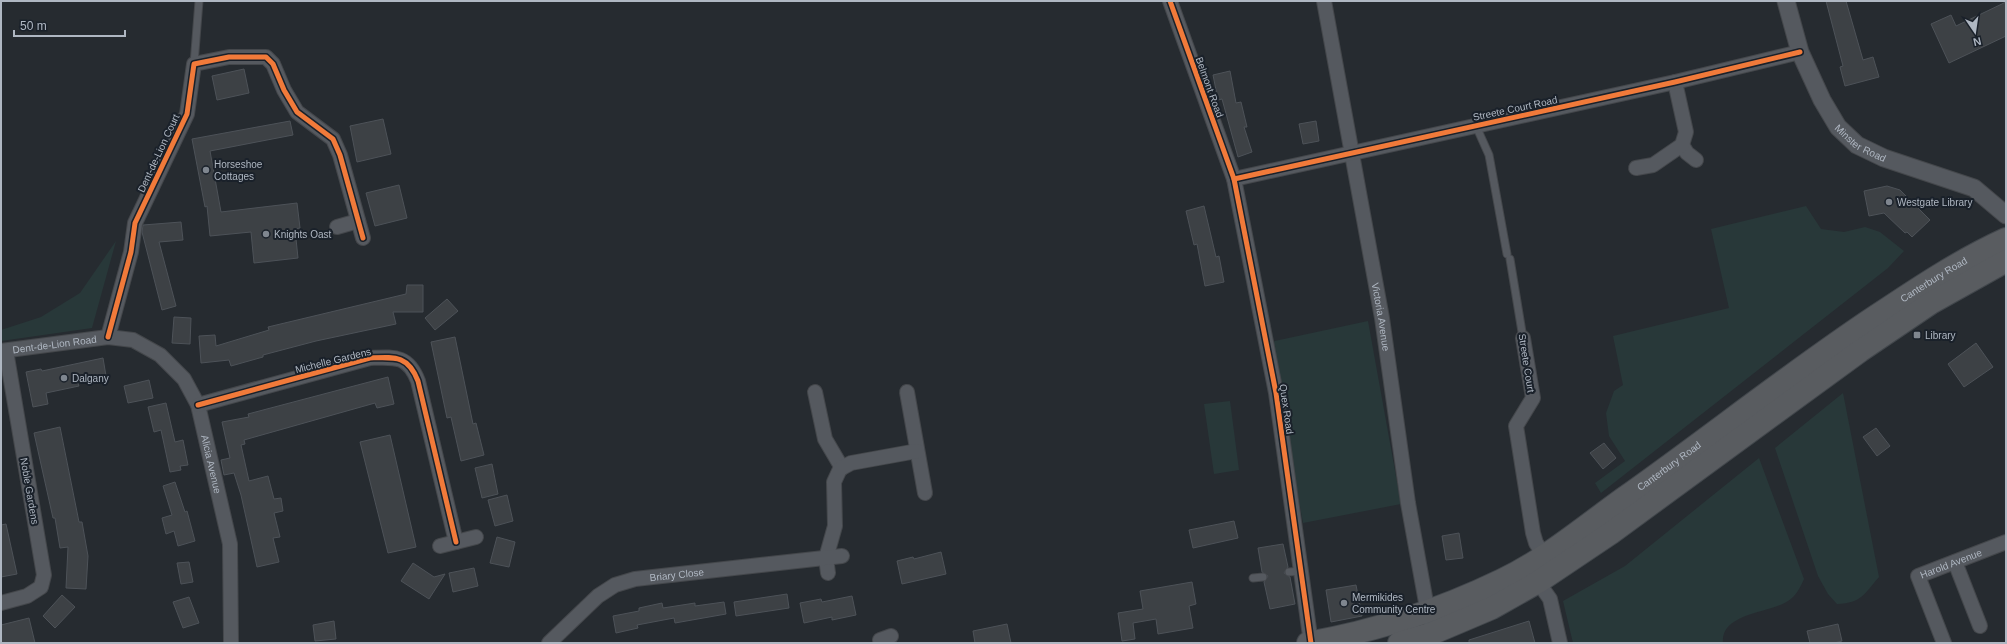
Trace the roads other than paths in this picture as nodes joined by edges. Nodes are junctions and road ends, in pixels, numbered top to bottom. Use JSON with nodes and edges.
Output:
{"nodes":[{"id":1,"x":199,"y":1,"type":"edge"},
{"id":2,"x":1170,"y":1,"type":"edge"},
{"id":3,"x":1324,"y":1,"type":"edge"},
{"id":4,"x":1786,"y":1,"type":"edge"},
{"id":5,"x":1800,"y":52,"type":"junction"},
{"id":6,"x":194,"y":64,"type":"junction"},
{"id":7,"x":1675,"y":82,"type":"junction"},
{"id":8,"x":1476,"y":126,"type":"junction"},
{"id":9,"x":1682,"y":145,"type":"junction"},
{"id":10,"x":1351,"y":152,"type":"junction"},
{"id":11,"x":1696,"y":160,"type":"dead end"},
{"id":12,"x":1636,"y":168,"type":"dead end"},
{"id":13,"x":1234,"y":179,"type":"junction"},
{"id":14,"x":2006,"y":215,"type":"edge"},
{"id":15,"x":358,"y":221,"type":"junction"},
{"id":16,"x":336,"y":227,"type":"dead end"},
{"id":17,"x":363,"y":238,"type":"dead end"},
{"id":18,"x":2006,"y":239,"type":"edge"},
{"id":19,"x":2006,"y":261,"type":"edge"},
{"id":20,"x":108,"y":337,"type":"junction"},
{"id":21,"x":1523,"y":338,"type":"joint"},
{"id":22,"x":3,"y":351,"type":"edge"},
{"id":23,"x":815,"y":392,"type":"dead end"},
{"id":24,"x":906,"y":392,"type":"dead end"},
{"id":25,"x":198,"y":405,"type":"junction"},
{"id":26,"x":917,"y":451,"type":"junction"},
{"id":27,"x":842,"y":468,"type":"junction"},
{"id":28,"x":925,"y":493,"type":"dead end"},
{"id":29,"x":476,"y":537,"type":"dead end"},
{"id":30,"x":456,"y":542,"type":"junction"},
{"id":31,"x":2006,"y":542,"type":"edge"},
{"id":32,"x":440,"y":546,"type":"dead end"},
{"id":33,"x":1544,"y":555,"type":"junction"},
{"id":34,"x":842,"y":556,"type":"dead end"},
{"id":35,"x":826,"y":558,"type":"junction"},
{"id":36,"x":1955,"y":562,"type":"junction"},
{"id":37,"x":828,"y":574,"type":"dead end"},
{"id":38,"x":1263,"y":577,"type":"dead end"},
{"id":39,"x":1253,"y":578,"type":"dead end"},
{"id":40,"x":1538,"y":582,"type":"junction"},
{"id":41,"x":1,"y":603,"type":"edge"},
{"id":42,"x":1430,"y":623,"type":"junction"},
{"id":43,"x":1980,"y":626,"type":"dead end"},
{"id":44,"x":231,"y":643,"type":"edge"},
{"id":45,"x":549,"y":643,"type":"edge"},
{"id":46,"x":1310,"y":643,"type":"edge"},
{"id":47,"x":1399,"y":643,"type":"edge"},
{"id":48,"x":1560,"y":643,"type":"edge"},
{"id":49,"x":1944,"y":643,"type":"edge"}],
"edges":[{"from":1,"to":6,"type":"lane"},
{"from":2,"to":13,"type":"street","name":"Belmont Road"},
{"from":3,"to":10,"type":"street","name":"Victoria Avenue"},
{"from":4,"to":5,"type":"street","name":"Minster Road"},
{"from":5,"to":7,"type":"street","name":"Streete Court Road"},
{"from":5,"to":14,"type":"street","name":"Minster Road"},
{"from":6,"to":15,"type":"street"},
{"from":6,"to":20,"type":"street","name":"Dent-de-Lion Court"},
{"from":7,"to":8,"type":"street","name":"Streete Court Road"},
{"from":7,"to":9,"type":"street"},
{"from":8,"to":10,"type":"street","name":"Streete Court Road"},
{"from":8,"to":21,"type":"lane","name":"Streete Court"},
{"from":9,"to":11,"type":"street"},
{"from":9,"to":12,"type":"street"},
{"from":10,"to":13,"type":"street","name":"Streete Court Road"},
{"from":10,"to":42,"type":"street","name":"Victoria Avenue"},
{"from":13,"to":46,"type":"street","name":"Quex Road"},
{"from":15,"to":16,"type":"street"},
{"from":15,"to":17,"type":"street"},
{"from":18,"to":33,"type":"highway","name":"Canterbury Road"},
{"from":19,"to":40,"type":"highway","name":"Canterbury Road"},
{"from":20,"to":22,"type":"street","name":"Dent-de-Lion Road"},
{"from":20,"to":25,"type":"street","name":"Alicia Avenue"},
{"from":21,"to":33,"type":"street","name":"Streete Court"},
{"from":22,"to":41,"type":"street","name":"Noble Gardens"},
{"from":23,"to":27,"type":"street"},
{"from":24,"to":26,"type":"street"},
{"from":25,"to":30,"type":"street","name":"Michelle Gardens"},
{"from":25,"to":44,"type":"street","name":"Alicia Avenue"},
{"from":26,"to":27,"type":"street"},
{"from":26,"to":28,"type":"street"},
{"from":27,"to":35,"type":"street"},
{"from":29,"to":30,"type":"street"},
{"from":30,"to":32,"type":"street"},
{"from":31,"to":36,"type":"street","name":"Harold Avenue"},
{"from":33,"to":40,"type":"street"},
{"from":33,"to":42,"type":"highway","name":"Canterbury Road"},
{"from":34,"to":35,"type":"street","name":"Briary Close"},
{"from":35,"to":37,"type":"street"},
{"from":35,"to":45,"type":"street","name":"Briary Close"},
{"from":36,"to":43,"type":"street"},
{"from":36,"to":49,"type":"street","name":"Harold Avenue"},
{"from":38,"to":39,"type":"lane"},
{"from":40,"to":42,"type":"highway","name":"Canterbury Road"},
{"from":40,"to":48,"type":"street"},
{"from":42,"to":46,"type":"highway","name":"Canterbury Road"},
{"from":42,"to":47,"type":"highway","name":"Canterbury Road"}]}
